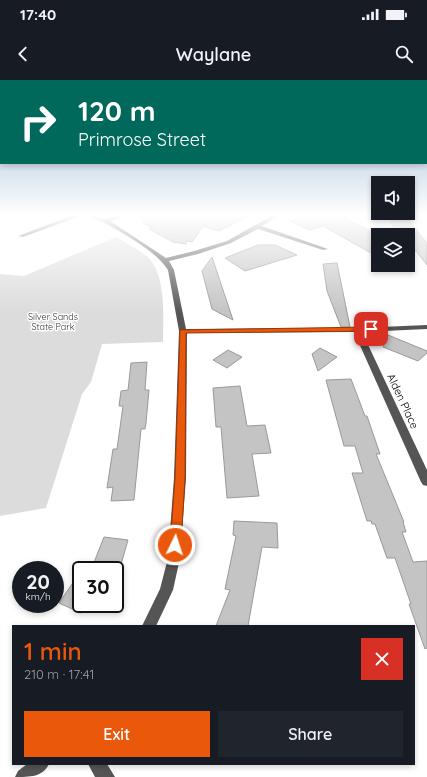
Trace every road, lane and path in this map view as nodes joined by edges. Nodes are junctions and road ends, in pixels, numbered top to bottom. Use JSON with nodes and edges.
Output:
{"nodes":[{"id":1,"x":147,"y":248,"type":"edge"},
{"id":2,"x":212,"y":248,"type":"edge"},
{"id":3,"x":321,"y":248,"type":"edge"},
{"id":4,"x":325,"y":249,"type":"dead end"},
{"id":5,"x":165,"y":260,"type":"junction"},
{"id":6,"x":427,"y":327,"type":"edge"},
{"id":7,"x":357,"y":330,"type":"junction"},
{"id":8,"x":183,"y":331,"type":"junction"},
{"id":9,"x":427,"y":482,"type":"edge"},
{"id":10,"x":149,"y":625,"type":"edge"},
{"id":11,"x":40,"y":765,"type":"edge"},
{"id":12,"x":97,"y":765,"type":"edge"},
{"id":13,"x":24,"y":777,"type":"edge"},
{"id":14,"x":106,"y":777,"type":"edge"}],
"edges":[{"from":1,"to":5,"type":"street"},
{"from":2,"to":5,"type":"street"},
{"from":3,"to":4,"type":"street"},
{"from":5,"to":8,"type":"street"},
{"from":6,"to":7,"type":"street"},
{"from":7,"to":8,"type":"street"},
{"from":7,"to":9,"type":"street","name":"Alden Place"},
{"from":8,"to":10,"type":"street"},
{"from":11,"to":13,"type":"street"},
{"from":12,"to":14,"type":"street"}]}
